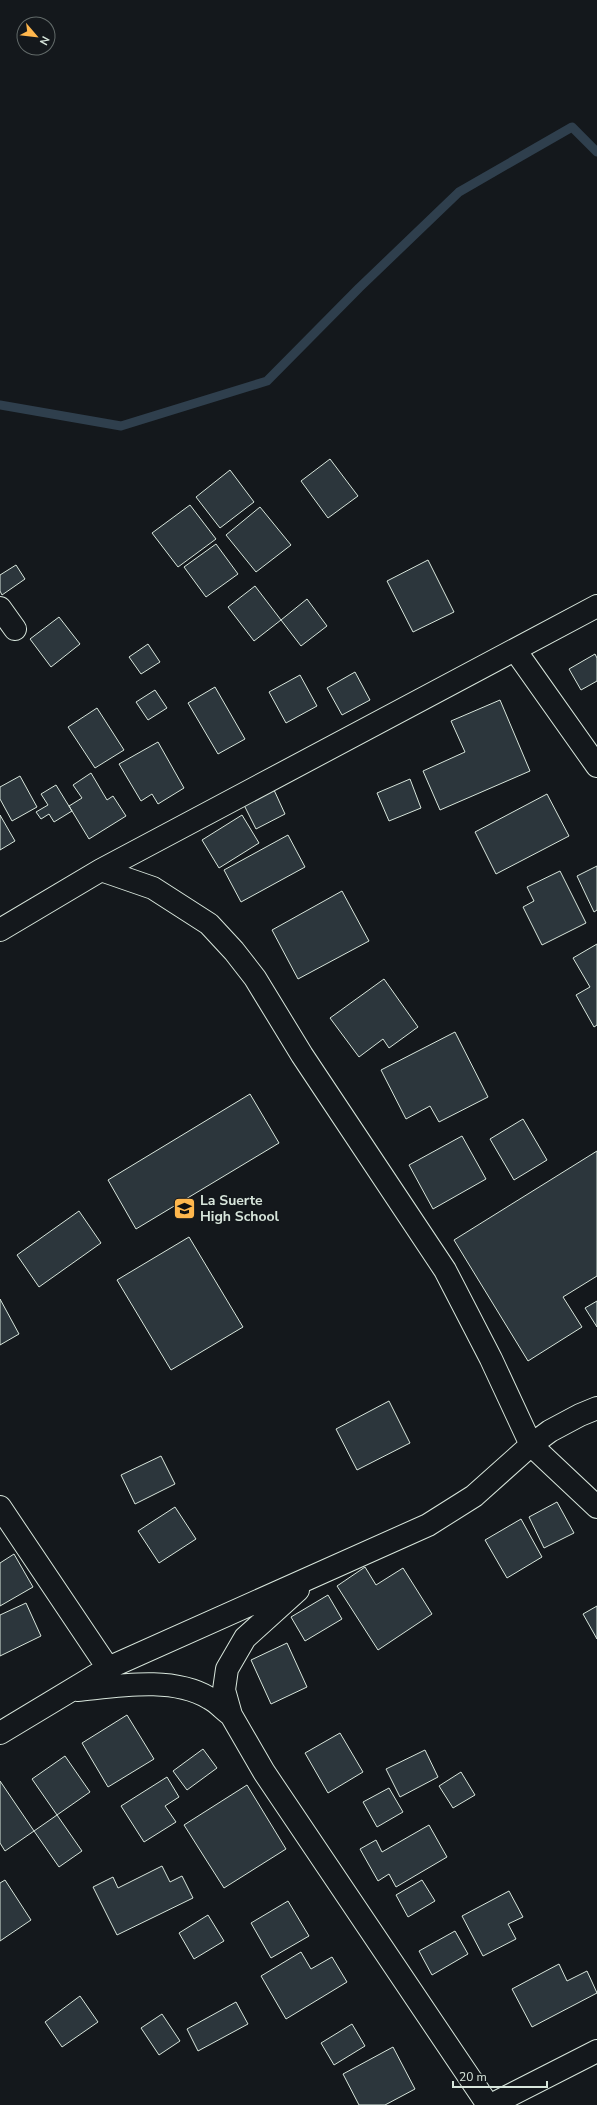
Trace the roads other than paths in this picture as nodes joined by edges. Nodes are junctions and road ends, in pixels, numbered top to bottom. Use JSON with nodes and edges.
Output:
{"nodes":[{"id":1,"x":597,"y":606,"type":"edge"},
{"id":2,"x":0,"y":608,"type":"edge"},
{"id":3,"x":15,"y":629,"type":"dead end"},
{"id":4,"x":515,"y":650,"type":"junction"},
{"id":5,"x":597,"y":766,"type":"edge"},
{"id":6,"x":101,"y":870,"type":"junction"},
{"id":7,"x":0,"y":930,"type":"edge"},
{"id":8,"x":597,"y":1408,"type":"edge"},
{"id":9,"x":531,"y":1445,"type":"junction"},
{"id":10,"x":0,"y":1507,"type":"edge"},
{"id":11,"x":597,"y":1508,"type":"edge"},
{"id":12,"x":314,"y":1576,"type":"junction"},
{"id":13,"x":108,"y":1668,"type":"junction"},
{"id":14,"x":69,"y":1690,"type":"junction"},
{"id":15,"x":231,"y":1715,"type":"junction"},
{"id":16,"x":0,"y":1733,"type":"edge"},
{"id":17,"x":597,"y":2051,"type":"edge"},
{"id":18,"x":490,"y":2105,"type":"edge"}],
"edges":[{"from":1,"to":4,"type":"street"},
{"from":2,"to":3,"type":"street"},
{"from":4,"to":5,"type":"street"},
{"from":4,"to":6,"type":"street"},
{"from":6,"to":7,"type":"street"},
{"from":6,"to":9,"type":"street"},
{"from":8,"to":9,"type":"street"},
{"from":9,"to":11,"type":"street"},
{"from":9,"to":12,"type":"street"},
{"from":10,"to":13,"type":"street"},
{"from":12,"to":13,"type":"street"},
{"from":12,"to":15,"type":"street"},
{"from":13,"to":14,"type":"street"},
{"from":14,"to":15,"type":"street"},
{"from":14,"to":16,"type":"street"},
{"from":15,"to":18,"type":"street"},
{"from":17,"to":18,"type":"street"}]}
